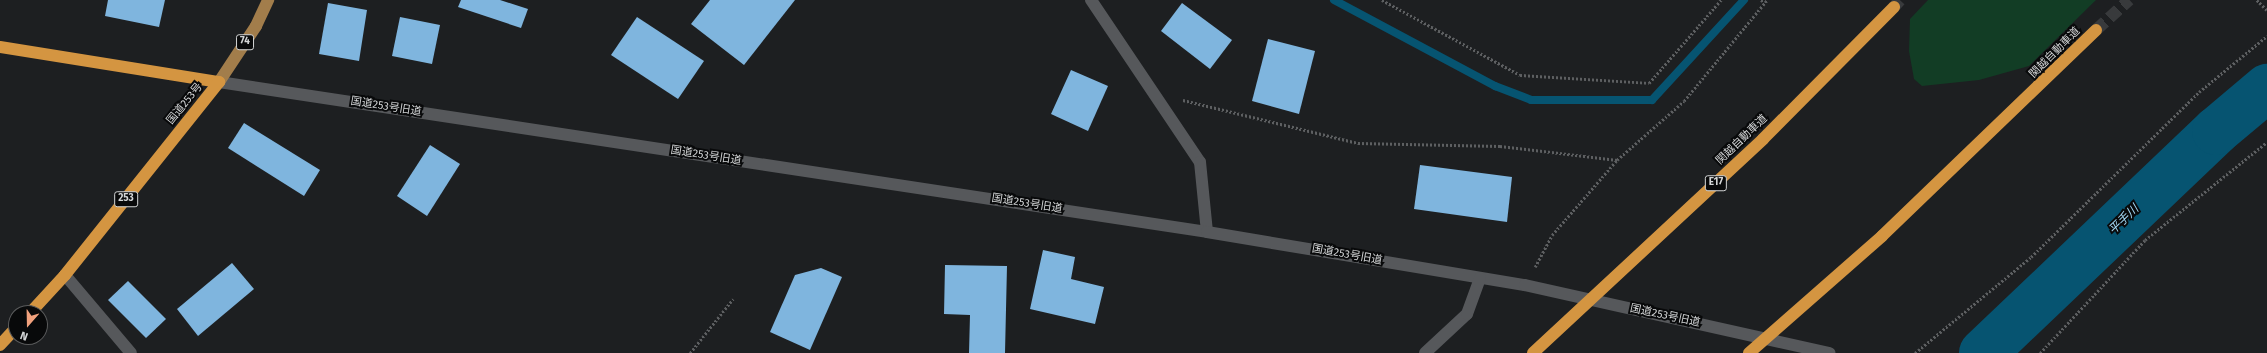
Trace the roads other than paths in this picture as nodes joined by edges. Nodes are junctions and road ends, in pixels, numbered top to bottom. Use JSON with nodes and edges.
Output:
{"nodes":[{"id":1,"x":268,"y":0,"type":"edge"},
{"id":2,"x":1091,"y":0,"type":"edge"},
{"id":3,"x":1894,"y":7,"type":"tunnel mouth"},
{"id":4,"x":2096,"y":30,"type":"tunnel mouth"},
{"id":5,"x":0,"y":47,"type":"edge"},
{"id":6,"x":219,"y":82,"type":"junction"},
{"id":7,"x":1207,"y":232,"type":"junction"},
{"id":8,"x":65,"y":275,"type":"junction"},
{"id":9,"x":1480,"y":278,"type":"junction"},
{"id":10,"x":37,"y":305,"type":"edge"},
{"id":11,"x":8,"y":336,"type":"edge"},
{"id":12,"x":0,"y":345,"type":"edge"},
{"id":13,"x":131,"y":353,"type":"edge"},
{"id":14,"x":1424,"y":353,"type":"edge"},
{"id":15,"x":1533,"y":353,"type":"edge"},
{"id":16,"x":1749,"y":353,"type":"edge"},
{"id":17,"x":1830,"y":353,"type":"edge"}],
"edges":[{"from":1,"to":6,"type":"main road","number":"74"},
{"from":2,"to":7,"type":"street"},
{"from":3,"to":15,"type":"highway","name":"関越自動車道","number":"E17"},
{"from":4,"to":16,"type":"highway","name":"関越自動車道"},
{"from":5,"to":6,"type":"highway","name":"国道253号"},
{"from":6,"to":7,"type":"street","name":"国道253号旧道"},
{"from":6,"to":8,"type":"highway","name":"国道253号","number":"253"},
{"from":7,"to":9,"type":"street","name":"国道253号旧道"},
{"from":8,"to":10,"type":"highway","name":"国道253号","number":"253"},
{"from":8,"to":13,"type":"street"},
{"from":9,"to":14,"type":"street"},
{"from":9,"to":17,"type":"street","name":"国道253号旧道"},
{"from":11,"to":12,"type":"highway"}]}
